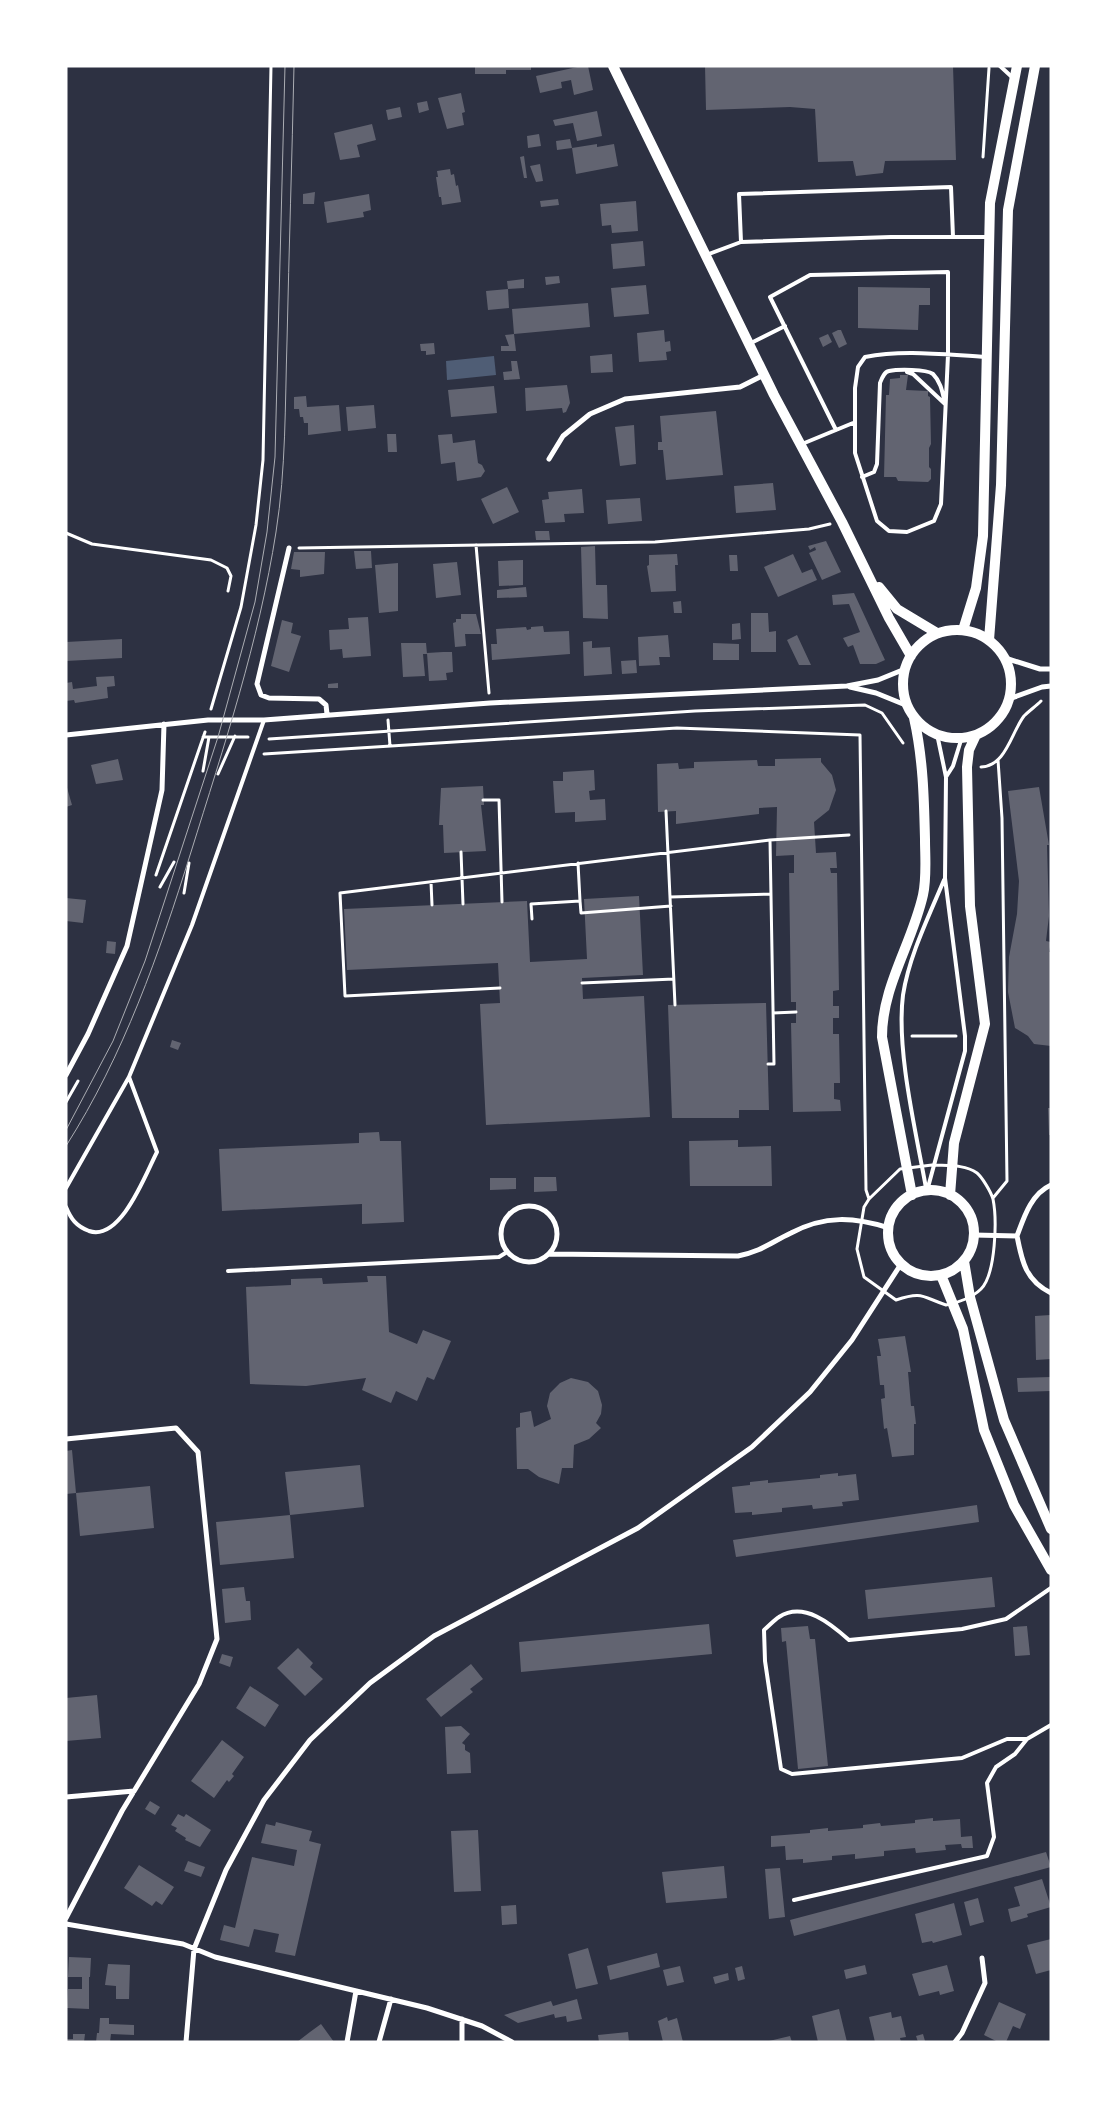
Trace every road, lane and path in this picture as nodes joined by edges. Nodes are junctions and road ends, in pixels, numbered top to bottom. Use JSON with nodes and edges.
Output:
{"nodes":[{"id":1,"x":271,"y":66,"type":"edge"},
{"id":2,"x":613,"y":66,"type":"edge"},
{"id":3,"x":1000,"y":66,"type":"edge"},
{"id":4,"x":1017,"y":66,"type":"edge"},
{"id":5,"x":1035,"y":66,"type":"edge"},
{"id":6,"x":1015,"y":79,"type":"junction"},
{"id":7,"x":953,"y":237,"type":"junction"},
{"id":8,"x":988,"y":237,"type":"junction"},
{"id":9,"x":742,"y":242,"type":"junction"},
{"id":10,"x":705,"y":256,"type":"junction"},
{"id":11,"x":785,"y":326,"type":"junction"},
{"id":12,"x":749,"y":344,"type":"junction"},
{"id":13,"x":948,"y":355,"type":"junction"},
{"id":14,"x":986,"y":357,"type":"junction"},
{"id":15,"x":905,"y":371,"type":"junction"},
{"id":16,"x":764,"y":375,"type":"junction"},
{"id":17,"x":945,"y":404,"type":"junction"},
{"id":18,"x":853,"y":423,"type":"junction"},
{"id":19,"x":836,"y":430,"type":"junction"},
{"id":20,"x":801,"y":444,"type":"junction"},
{"id":21,"x":549,"y":459,"type":"dead end"},
{"id":22,"x":862,"y":477,"type":"junction"},
{"id":23,"x":842,"y":522,"type":"junction"},
{"id":24,"x":66,"y":533,"type":"edge"},
{"id":25,"x":476,"y":545,"type":"junction"},
{"id":26,"x":289,"y":548,"type":"joint"},
{"id":27,"x":871,"y":578,"type":"junction"},
{"id":28,"x":228,"y":591,"type":"dead end"},
{"id":29,"x":963,"y":630,"type":"junction"},
{"id":30,"x":937,"y":633,"type":"junction"},
{"id":31,"x":989,"y":640,"type":"junction"},
{"id":32,"x":911,"y":656,"type":"junction"},
{"id":33,"x":1004,"y":658,"type":"junction"},
{"id":34,"x":905,"y":669,"type":"junction"},
{"id":35,"x":1051,"y":669,"type":"edge"},
{"id":36,"x":847,"y":686,"type":"junction"},
{"id":37,"x":1051,"y":686,"type":"edge"},
{"id":38,"x":1008,"y":699,"type":"junction"},
{"id":39,"x":1043,"y":699,"type":"dead end"},
{"id":40,"x":490,"y":703,"type":"junction"},
{"id":41,"x":908,"y":706,"type":"junction"},
{"id":42,"x":388,"y":710,"type":"junction"},
{"id":43,"x":327,"y":714,"type":"junction"},
{"id":44,"x":914,"y":718,"type":"junction"},
{"id":45,"x":208,"y":720,"type":"junction"},
{"id":46,"x":264,"y":720,"type":"junction"},
{"id":47,"x":164,"y":724,"type":"junction"},
{"id":48,"x":389,"y":732,"type":"junction"},
{"id":49,"x":937,"y":734,"type":"junction"},
{"id":50,"x":976,"y":734,"type":"junction"},
{"id":51,"x":66,"y":736,"type":"edge"},
{"id":52,"x":235,"y":736,"type":"junction"},
{"id":53,"x":209,"y":737,"type":"junction"},
{"id":54,"x":256,"y":737,"type":"junction"},
{"id":55,"x":962,"y":738,"type":"junction"},
{"id":56,"x":390,"y":746,"type":"junction"},
{"id":57,"x":905,"y":746,"type":"dead end"},
{"id":58,"x":252,"y":751,"type":"junction"},
{"id":59,"x":998,"y":760,"type":"junction"},
{"id":60,"x":967,"y":766,"type":"junction"},
{"id":61,"x":203,"y":771,"type":"dead end"},
{"id":62,"x":218,"y":774,"type":"dead end"},
{"id":63,"x":946,"y":777,"type":"junction"},
{"id":64,"x":484,"y":800,"type":"dead end"},
{"id":65,"x":666,"y":811,"type":"dead end"},
{"id":66,"x":849,"y":835,"type":"dead end"},
{"id":67,"x":770,"y":840,"type":"junction"},
{"id":68,"x":668,"y":853,"type":"junction"},
{"id":69,"x":174,"y":862,"type":"dead end"},
{"id":70,"x":189,"y":863,"type":"dead end"},
{"id":71,"x":578,"y":864,"type":"junction"},
{"id":72,"x":501,"y":873,"type":"junction"},
{"id":73,"x":463,"y":878,"type":"junction"},
{"id":74,"x":945,"y":878,"type":"junction"},
{"id":75,"x":431,"y":882,"type":"junction"},
{"id":76,"x":160,"y":887,"type":"dead end"},
{"id":77,"x":184,"y":893,"type":"dead end"},
{"id":78,"x":771,"y":894,"type":"junction"},
{"id":79,"x":670,"y":897,"type":"junction"},
{"id":80,"x":580,"y":901,"type":"junction"},
{"id":81,"x":502,"y":902,"type":"dead end"},
{"id":82,"x":432,"y":905,"type":"dead end"},
{"id":83,"x":671,"y":906,"type":"junction"},
{"id":84,"x":532,"y":919,"type":"dead end"},
{"id":85,"x":674,"y":978,"type":"junction"},
{"id":86,"x":582,"y":983,"type":"dead end"},
{"id":87,"x":500,"y":988,"type":"dead end"},
{"id":88,"x":675,"y":1005,"type":"dead end"},
{"id":89,"x":796,"y":1012,"type":"dead end"},
{"id":90,"x":774,"y":1013,"type":"junction"},
{"id":91,"x":1005,"y":1035,"type":"junction"},
{"id":92,"x":903,"y":1036,"type":"junction"},
{"id":93,"x":966,"y":1036,"type":"junction"},
{"id":94,"x":984,"y":1036,"type":"junction"},
{"id":95,"x":864,"y":1037,"type":"junction"},
{"id":96,"x":882,"y":1037,"type":"junction"},
{"id":97,"x":768,"y":1064,"type":"dead end"},
{"id":98,"x":66,"y":1075,"type":"edge"},
{"id":99,"x":129,"y":1077,"type":"junction"},
{"id":100,"x":952,"y":1167,"type":"junction"},
{"id":101,"x":900,"y":1170,"type":"dead end"},
{"id":102,"x":1051,"y":1185,"type":"edge"},
{"id":103,"x":66,"y":1188,"type":"edge"},
{"id":104,"x":927,"y":1190,"type":"junction"},
{"id":105,"x":912,"y":1195,"type":"junction"},
{"id":106,"x":950,"y":1195,"type":"junction"},
{"id":107,"x":993,"y":1198,"type":"junction"},
{"id":108,"x":869,"y":1199,"type":"junction"},
{"id":109,"x":66,"y":1207,"type":"edge"},
{"id":110,"x":864,"y":1207,"type":"dead end"},
{"id":111,"x":993,"y":1217,"type":"dead end"},
{"id":112,"x":861,"y":1228,"type":"dead end"},
{"id":113,"x":889,"y":1228,"type":"junction"},
{"id":114,"x":974,"y":1235,"type":"junction"},
{"id":115,"x":1017,"y":1236,"type":"junction"},
{"id":116,"x":507,"y":1252,"type":"junction"},
{"id":117,"x":549,"y":1254,"type":"junction"},
{"id":118,"x":994,"y":1254,"type":"dead end"},
{"id":119,"x":964,"y":1261,"type":"junction"},
{"id":120,"x":902,"y":1264,"type":"junction"},
{"id":121,"x":228,"y":1271,"type":"dead end"},
{"id":122,"x":941,"y":1275,"type":"junction"},
{"id":123,"x":864,"y":1277,"type":"dead end"},
{"id":124,"x":1051,"y":1293,"type":"edge"},
{"id":125,"x":970,"y":1297,"type":"junction"},
{"id":126,"x":896,"y":1300,"type":"dead end"},
{"id":127,"x":946,"y":1305,"type":"dead end"},
{"id":128,"x":66,"y":1439,"type":"edge"},
{"id":129,"x":1051,"y":1529,"type":"edge"},
{"id":130,"x":1051,"y":1570,"type":"edge"},
{"id":131,"x":1051,"y":1588,"type":"edge"},
{"id":132,"x":1051,"y":1725,"type":"edge"},
{"id":133,"x":1026,"y":1739,"type":"junction"},
{"id":134,"x":134,"y":1791,"type":"junction"},
{"id":135,"x":66,"y":1797,"type":"edge"},
{"id":136,"x":794,"y":1900,"type":"dead end"},
{"id":137,"x":66,"y":1918,"type":"edge"},
{"id":138,"x":66,"y":1924,"type":"edge"},
{"id":139,"x":194,"y":1949,"type":"junction"},
{"id":140,"x":982,"y":1958,"type":"dead end"},
{"id":141,"x":356,"y":1991,"type":"junction"},
{"id":142,"x":391,"y":1999,"type":"junction"},
{"id":143,"x":462,"y":2019,"type":"junction"},
{"id":144,"x":186,"y":2042,"type":"edge"},
{"id":145,"x":347,"y":2042,"type":"edge"},
{"id":146,"x":379,"y":2042,"type":"edge"},
{"id":147,"x":462,"y":2042,"type":"edge"},
{"id":148,"x":512,"y":2042,"type":"edge"},
{"id":149,"x":955,"y":2042,"type":"edge"}],
"edges":[{"from":1,"to":45,"type":"path"},
{"from":2,"to":10,"type":"main road"},
{"from":3,"to":6,"type":"lane"},
{"from":4,"to":6,"type":"main road"},
{"from":5,"to":31,"type":"main road"},
{"from":6,"to":8,"type":"main road"},
{"from":7,"to":8,"type":"lane"},
{"from":7,"to":9,"type":"lane"},
{"from":7,"to":9,"type":"lane"},
{"from":8,"to":14,"type":"main road"},
{"from":9,"to":10,"type":"lane"},
{"from":10,"to":12,"type":"main road"},
{"from":11,"to":12,"type":"lane"},
{"from":11,"to":13,"type":"lane"},
{"from":11,"to":19,"type":"lane"},
{"from":12,"to":16,"type":"main road"},
{"from":13,"to":14,"type":"lane"},
{"from":13,"to":17,"type":"lane"},
{"from":13,"to":18,"type":"lane"},
{"from":14,"to":29,"type":"main road"},
{"from":15,"to":17,"type":"lane"},
{"from":15,"to":17,"type":"lane"},
{"from":15,"to":22,"type":"lane"},
{"from":16,"to":20,"type":"main road"},
{"from":16,"to":21,"type":"street"},
{"from":17,"to":22,"type":"lane"},
{"from":18,"to":19,"type":"lane"},
{"from":18,"to":22,"type":"lane"},
{"from":19,"to":20,"type":"lane"},
{"from":20,"to":23,"type":"main road"},
{"from":23,"to":25,"type":"path"},
{"from":23,"to":27,"type":"main road"},
{"from":24,"to":28,"type":"path"},
{"from":25,"to":26,"type":"path"},
{"from":25,"to":40,"type":"path"},
{"from":26,"to":43,"type":"street"},
{"from":27,"to":30,"type":"main road"},
{"from":27,"to":32,"type":"main road"},
{"from":29,"to":30,"type":"main road"},
{"from":29,"to":31,"type":"main road"},
{"from":30,"to":32,"type":"main road"},
{"from":31,"to":33,"type":"main road"},
{"from":32,"to":34,"type":"main road"},
{"from":33,"to":35,"type":"street"},
{"from":33,"to":38,"type":"main road"},
{"from":34,"to":36,"type":"street"},
{"from":34,"to":41,"type":"main road"},
{"from":36,"to":40,"type":"street"},
{"from":36,"to":41,"type":"street"},
{"from":37,"to":38,"type":"street"},
{"from":38,"to":50,"type":"main road"},
{"from":39,"to":59,"type":"path"},
{"from":40,"to":42,"type":"street"},
{"from":41,"to":44,"type":"main road"},
{"from":42,"to":43,"type":"street"},
{"from":42,"to":48,"type":"path"},
{"from":43,"to":46,"type":"street"},
{"from":44,"to":49,"type":"main road"},
{"from":44,"to":96,"type":"main road"},
{"from":45,"to":46,"type":"street"},
{"from":45,"to":47,"type":"street"},
{"from":45,"to":53,"type":"path"},
{"from":46,"to":54,"type":"lane"},
{"from":47,"to":51,"type":"street"},
{"from":47,"to":98,"type":"street"},
{"from":48,"to":54,"type":"path"},
{"from":48,"to":56,"type":"path"},
{"from":48,"to":57,"type":"path"},
{"from":49,"to":55,"type":"main road"},
{"from":49,"to":63,"type":"lane"},
{"from":50,"to":55,"type":"main road"},
{"from":50,"to":60,"type":"main road"},
{"from":52,"to":53,"type":"path"},
{"from":52,"to":54,"type":"path"},
{"from":52,"to":62,"type":"path"},
{"from":53,"to":61,"type":"path"},
{"from":54,"to":58,"type":"lane"},
{"from":55,"to":63,"type":"lane"},
{"from":56,"to":58,"type":"path"},
{"from":56,"to":95,"type":"path"},
{"from":58,"to":99,"type":"lane"},
{"from":59,"to":60,"type":"path"},
{"from":59,"to":91,"type":"path"},
{"from":60,"to":94,"type":"main road"},
{"from":63,"to":74,"type":"lane"},
{"from":64,"to":72,"type":"path"},
{"from":65,"to":68,"type":"path"},
{"from":66,"to":67,"type":"path"},
{"from":67,"to":68,"type":"path"},
{"from":67,"to":78,"type":"path"},
{"from":68,"to":71,"type":"path"},
{"from":68,"to":79,"type":"path"},
{"from":69,"to":76,"type":"path"},
{"from":70,"to":77,"type":"path"},
{"from":71,"to":72,"type":"path"},
{"from":71,"to":80,"type":"path"},
{"from":72,"to":73,"type":"path"},
{"from":72,"to":81,"type":"path"},
{"from":73,"to":73,"type":"path"},
{"from":73,"to":75,"type":"path"},
{"from":74,"to":92,"type":"lane"},
{"from":74,"to":93,"type":"lane"},
{"from":75,"to":82,"type":"path"},
{"from":75,"to":87,"type":"path"},
{"from":78,"to":79,"type":"path"},
{"from":78,"to":90,"type":"path"},
{"from":79,"to":83,"type":"path"},
{"from":80,"to":83,"type":"path"},
{"from":80,"to":84,"type":"path"},
{"from":83,"to":85,"type":"path"},
{"from":85,"to":86,"type":"path"},
{"from":85,"to":88,"type":"path"},
{"from":89,"to":90,"type":"path"},
{"from":90,"to":97,"type":"path"},
{"from":91,"to":94,"type":"path"},
{"from":91,"to":107,"type":"path"},
{"from":92,"to":93,"type":"path"},
{"from":92,"to":104,"type":"lane"},
{"from":93,"to":104,"type":"lane"},
{"from":94,"to":100,"type":"main road"},
{"from":95,"to":96,"type":"path"},
{"from":95,"to":108,"type":"path"},
{"from":96,"to":105,"type":"main road"},
{"from":99,"to":103,"type":"lane"},
{"from":99,"to":109,"type":"lane"},
{"from":100,"to":106,"type":"main road"},
{"from":100,"to":107,"type":"path"},
{"from":101,"to":108,"type":"path"},
{"from":102,"to":115,"type":"street"},
{"from":104,"to":105,"type":"main road"},
{"from":104,"to":106,"type":"main road"},
{"from":105,"to":113,"type":"main road"},
{"from":106,"to":114,"type":"main road"},
{"from":107,"to":111,"type":"path"},
{"from":108,"to":110,"type":"path"},
{"from":112,"to":123,"type":"path"},
{"from":113,"to":117,"type":"street"},
{"from":113,"to":120,"type":"main road"},
{"from":114,"to":115,"type":"street"},
{"from":114,"to":119,"type":"main road"},
{"from":115,"to":124,"type":"street"},
{"from":116,"to":117,"type":"street"},
{"from":116,"to":117,"type":"street"},
{"from":116,"to":121,"type":"lane"},
{"from":118,"to":125,"type":"path"},
{"from":119,"to":122,"type":"main road"},
{"from":119,"to":125,"type":"main road"},
{"from":120,"to":122,"type":"main road"},
{"from":120,"to":139,"type":"street"},
{"from":122,"to":130,"type":"main road"},
{"from":125,"to":129,"type":"main road"},
{"from":126,"to":127,"type":"path"},
{"from":128,"to":134,"type":"street"},
{"from":131,"to":133,"type":"lane"},
{"from":132,"to":133,"type":"lane"},
{"from":133,"to":136,"type":"lane"},
{"from":134,"to":135,"type":"street"},
{"from":134,"to":137,"type":"street"},
{"from":138,"to":139,"type":"street"},
{"from":139,"to":141,"type":"street"},
{"from":139,"to":144,"type":"street"},
{"from":140,"to":149,"type":"street"},
{"from":141,"to":142,"type":"street"},
{"from":141,"to":145,"type":"street"},
{"from":142,"to":143,"type":"street"},
{"from":142,"to":146,"type":"street"},
{"from":143,"to":147,"type":"street"},
{"from":143,"to":148,"type":"street"}]}
